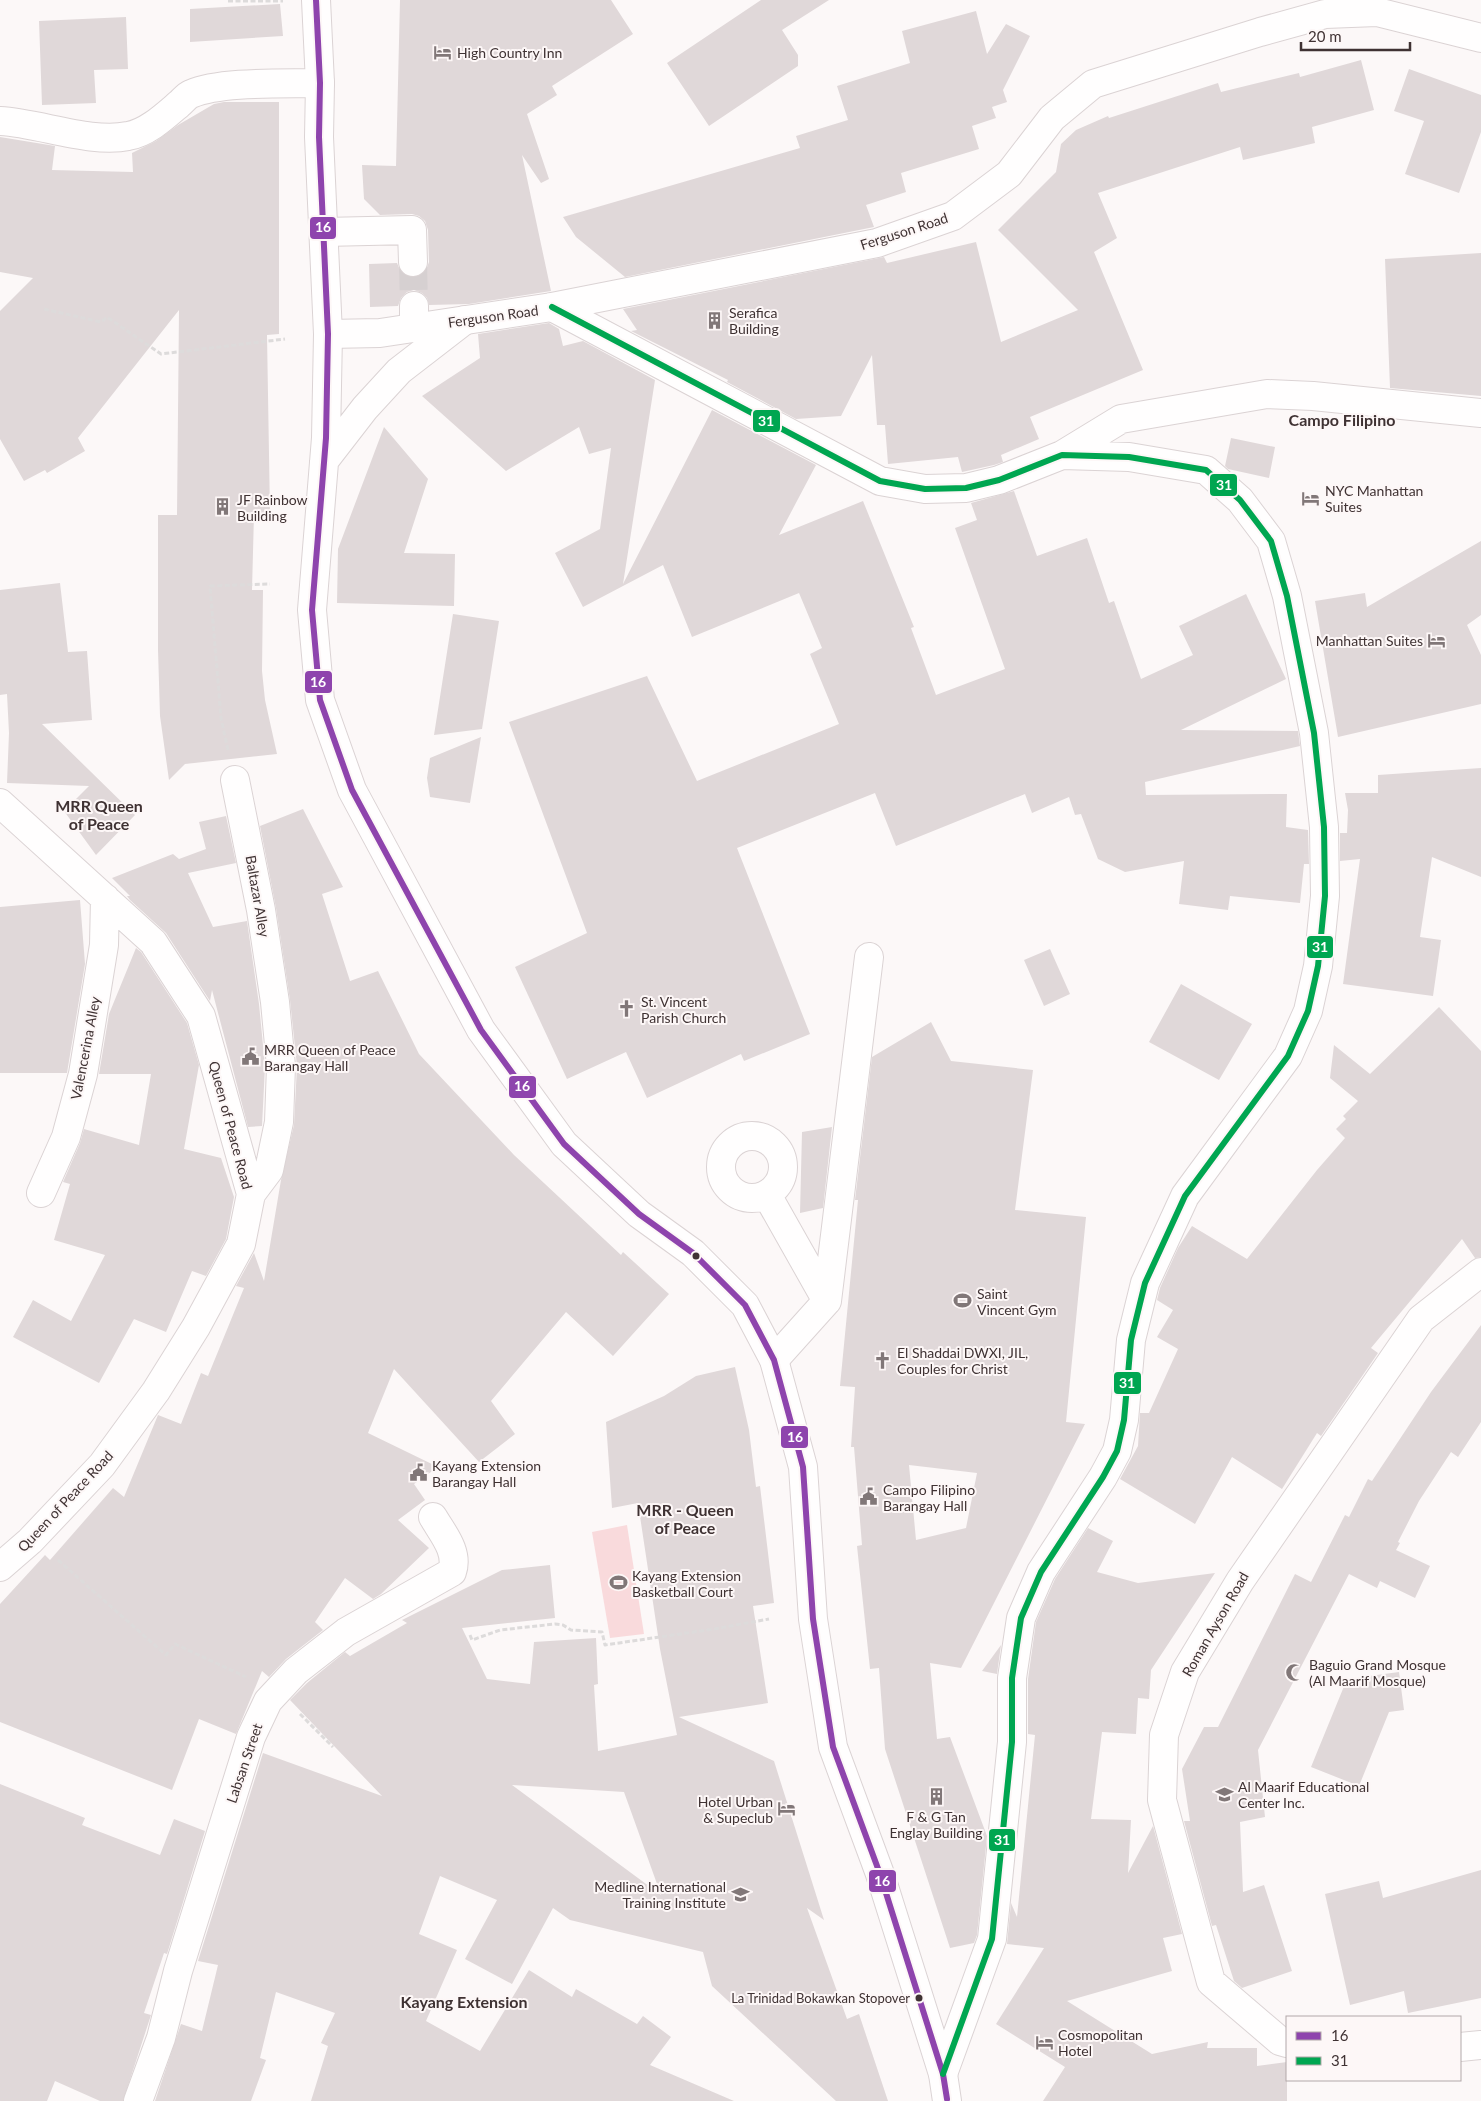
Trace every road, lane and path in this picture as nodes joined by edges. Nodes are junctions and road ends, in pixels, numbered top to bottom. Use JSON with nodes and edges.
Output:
{"nodes":[{"id":1,"x":316,"y":0,"type":"edge"},
{"id":2,"x":228,"y":1,"type":"dead end"},
{"id":3,"x":286,"y":1,"type":"edge"},
{"id":4,"x":1481,"y":38,"type":"edge"},
{"id":5,"x":320,"y":83,"type":"junction"},
{"id":6,"x":0,"y":121,"type":"edge"},
{"id":7,"x":324,"y":232,"type":"junction"},
{"id":8,"x":413,"y":262,"type":"tunnel mouth"},
{"id":9,"x":552,"y":307,"type":"junction"},
{"id":10,"x":44,"y":309,"type":"dead end"},
{"id":11,"x":465,"y":320,"type":"junction"},
{"id":12,"x":328,"y":334,"type":"junction"},
{"id":13,"x":286,"y":339,"type":"dead end"},
{"id":14,"x":1481,"y":413,"type":"edge"},
{"id":15,"x":1062,"y":455,"type":"junction"},
{"id":16,"x":324,"y":461,"type":"junction"},
{"id":17,"x":270,"y":584,"type":"dead end"},
{"id":18,"x":235,"y":780,"type":"joint"},
{"id":19,"x":0,"y":803,"type":"edge"},
{"id":20,"x":105,"y":898,"type":"junction"},
{"id":21,"x":869,"y":958,"type":"dead end"},
{"id":22,"x":41,"y":1193,"type":"dead end"},
{"id":23,"x":251,"y":1194,"type":"junction"},
{"id":24,"x":767,"y":1195,"type":"dead end"},
{"id":25,"x":1481,"y":1272,"type":"edge"},
{"id":26,"x":827,"y":1301,"type":"junction"},
{"id":27,"x":774,"y":1360,"type":"junction"},
{"id":28,"x":433,"y":1517,"type":"dead end"},
{"id":29,"x":52,"y":1555,"type":"dead end"},
{"id":30,"x":0,"y":1567,"type":"edge"},
{"id":31,"x":769,"y":1619,"type":"dead end"},
{"id":32,"x":470,"y":1635,"type":"dead end"},
{"id":33,"x":249,"y":1678,"type":"dead end"},
{"id":34,"x":294,"y":1708,"type":"dead end"},
{"id":35,"x":333,"y":1747,"type":"dead end"},
{"id":36,"x":1286,"y":2043,"type":"edge"},
{"id":37,"x":1481,"y":2045,"type":"edge"},
{"id":38,"x":1461,"y":2047,"type":"edge"},
{"id":39,"x":943,"y":2074,"type":"junction"},
{"id":40,"x":138,"y":2101,"type":"edge"},
{"id":41,"x":947,"y":2101,"type":"edge"}],
"edges":[{"from":1,"to":5,"type":"main road"},
{"from":2,"to":3,"type":"path"},
{"from":4,"to":9,"type":"main road","name":"Ferguson Road"},
{"from":5,"to":6,"type":"main road"},
{"from":5,"to":7,"type":"main road"},
{"from":7,"to":8,"type":"main road"},
{"from":7,"to":12,"type":"main road"},
{"from":9,"to":11,"type":"main road","name":"Ferguson Road"},
{"from":9,"to":15,"type":"main road"},
{"from":10,"to":13,"type":"path"},
{"from":11,"to":12,"type":"main road","name":"Ferguson Road"},
{"from":11,"to":16,"type":"main road"},
{"from":12,"to":16,"type":"main road"},
{"from":14,"to":15,"type":"main road"},
{"from":15,"to":39,"type":"main road"},
{"from":16,"to":27,"type":"main road"},
{"from":17,"to":18,"type":"path"},
{"from":18,"to":23,"type":"main road","name":"Baltazar Alley"},
{"from":19,"to":20,"type":"main road","name":"Queen of Peace Road"},
{"from":20,"to":22,"type":"main road","name":"Valencerina Alley"},
{"from":20,"to":23,"type":"main road","name":"Queen of Peace Road"},
{"from":21,"to":26,"type":"main road"},
{"from":23,"to":30,"type":"main road","name":"Queen of Peace Road"},
{"from":24,"to":26,"type":"main road"},
{"from":25,"to":36,"type":"main road","name":"Roman Ayson Road"},
{"from":26,"to":27,"type":"main road"},
{"from":27,"to":39,"type":"main road"},
{"from":28,"to":40,"type":"main road","name":"Labsan Street"},
{"from":29,"to":33,"type":"path"},
{"from":31,"to":32,"type":"path"},
{"from":34,"to":35,"type":"path"},
{"from":37,"to":38,"type":"main road"},
{"from":39,"to":41,"type":"main road"}]}
